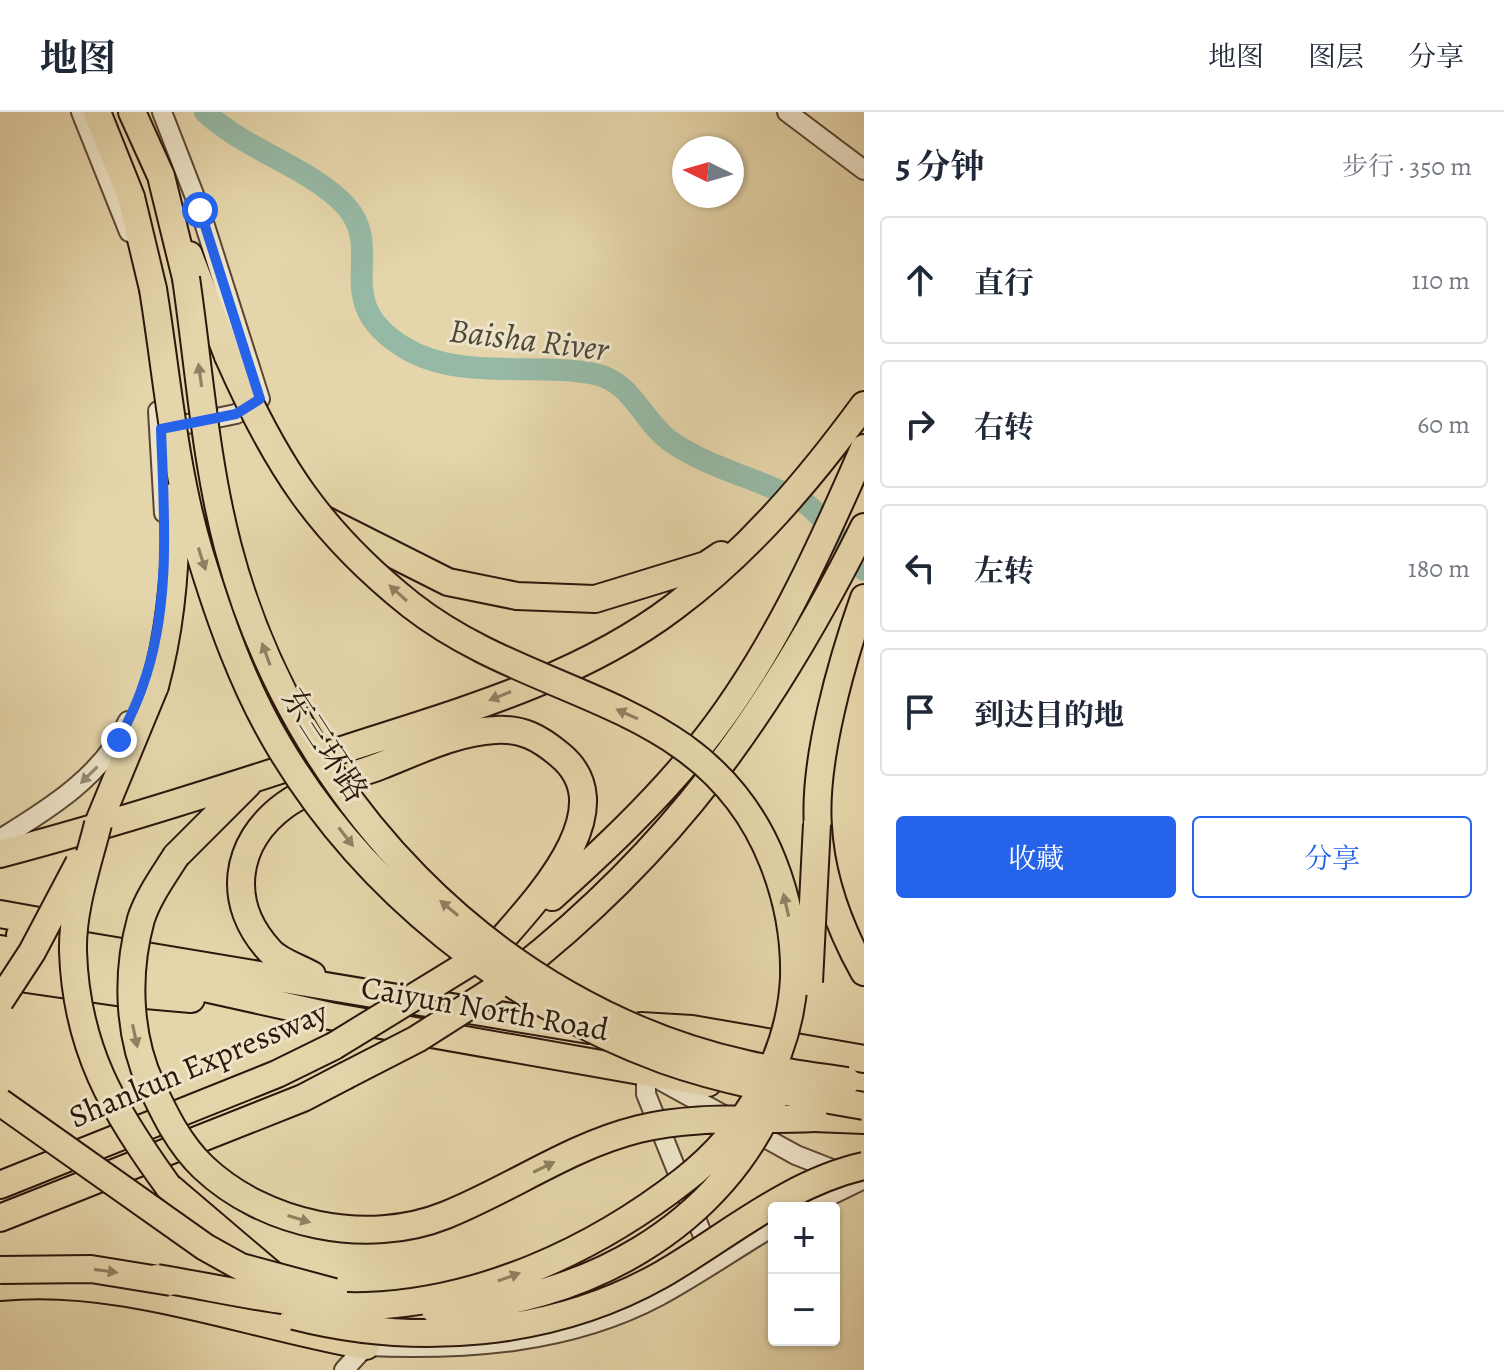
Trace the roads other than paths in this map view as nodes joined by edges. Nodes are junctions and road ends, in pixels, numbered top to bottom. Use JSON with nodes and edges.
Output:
{"nodes":[{"id":1,"x":81,"y":112,"type":"edge"},
{"id":2,"x":97,"y":112,"type":"edge"},
{"id":3,"x":132,"y":112,"type":"edge"},
{"id":4,"x":162,"y":112,"type":"edge"},
{"id":5,"x":787,"y":112,"type":"edge"},
{"id":6,"x":864,"y":170,"type":"edge"},
{"id":7,"x":173,"y":214,"type":"junction"},
{"id":8,"x":172,"y":405,"type":"junction"},
{"id":9,"x":864,"y":405,"type":"edge"},
{"id":10,"x":161,"y":429,"type":"junction"},
{"id":11,"x":854,"y":440,"type":"edge"},
{"id":12,"x":321,"y":518,"type":"junction"},
{"id":13,"x":864,"y":527,"type":"edge"},
{"id":14,"x":762,"y":530,"type":"junction"},
{"id":15,"x":864,"y":598,"type":"edge"},
{"id":16,"x":254,"y":778,"type":"junction"},
{"id":17,"x":98,"y":824,"type":"junction"},
{"id":18,"x":817,"y":824,"type":"junction"},
{"id":19,"x":1,"y":849,"type":"edge"},
{"id":20,"x":0,"y":914,"type":"edge"},
{"id":21,"x":0,"y":931,"type":"edge"},
{"id":22,"x":497,"y":945,"type":"junction"},
{"id":23,"x":0,"y":949,"type":"edge"},
{"id":24,"x":864,"y":972,"type":"edge"},
{"id":25,"x":0,"y":975,"type":"edge"},
{"id":26,"x":271,"y":975,"type":"junction"},
{"id":27,"x":330,"y":984,"type":"junction"},
{"id":28,"x":0,"y":1001,"type":"edge"},
{"id":29,"x":283,"y":1007,"type":"junction"},
{"id":30,"x":565,"y":1025,"type":"junction"},
{"id":31,"x":864,"y":1059,"type":"edge"},
{"id":32,"x":646,"y":1072,"type":"junction"},
{"id":33,"x":864,"y":1078,"type":"edge"},
{"id":34,"x":864,"y":1084,"type":"edge"},
{"id":35,"x":0,"y":1102,"type":"edge"},
{"id":36,"x":864,"y":1106,"type":"edge"},
{"id":37,"x":864,"y":1113,"type":"edge"},
{"id":38,"x":864,"y":1120,"type":"edge"},
{"id":39,"x":796,"y":1155,"type":"junction"},
{"id":40,"x":864,"y":1166,"type":"edge"},
{"id":41,"x":864,"y":1179,"type":"edge"},
{"id":42,"x":0,"y":1185,"type":"edge"},
{"id":43,"x":808,"y":1202,"type":"edge"},
{"id":44,"x":817,"y":1202,"type":"edge"},
{"id":45,"x":0,"y":1218,"type":"edge"},
{"id":46,"x":768,"y":1230,"type":"edge"},
{"id":47,"x":714,"y":1263,"type":"junction"},
{"id":48,"x":0,"y":1270,"type":"edge"},
{"id":49,"x":275,"y":1277,"type":"junction"},
{"id":50,"x":157,"y":1278,"type":"junction"},
{"id":51,"x":0,"y":1287,"type":"edge"},
{"id":52,"x":366,"y":1346,"type":"junction"},
{"id":53,"x":344,"y":1370,"type":"edge"}],
"edges":[{"from":1,"to":10,"type":"street"},
{"from":2,"to":8,"type":"highway","name":"东三环路","bridge":true},
{"from":3,"to":7,"type":"highway","name":"东三环路"},
{"from":4,"to":10,"type":"street"},
{"from":5,"to":6,"type":"street"},
{"from":7,"to":12,"type":"highway","bridge":true},
{"from":34,"to":7,"type":"highway","name":"东三环路","one_way":true,"bridge":true},
{"from":8,"to":17,"type":"highway","bridge":true},
{"from":8,"to":36,"type":"highway","name":"东三环路","one_way":true,"bridge":true},
{"from":9,"to":11,"type":"highway"},
{"from":10,"to":19,"type":"street","one_way":true},
{"from":11,"to":14,"type":"highway"},
{"from":11,"to":22,"type":"highway","name":"Shankun Expressway"},
{"from":12,"to":14,"type":"highway"},
{"from":50,"to":12,"type":"highway","one_way":true,"bridge":true},
{"from":13,"to":45,"type":"highway","bridge":true},
{"from":14,"to":16,"type":"highway","one_way":true},
{"from":15,"to":18,"type":"highway"},
{"from":16,"to":19,"type":"highway"},
{"from":16,"to":38,"type":"highway","one_way":true,"bridge":true},
{"from":17,"to":28,"type":"highway","bridge":true},
{"from":17,"to":49,"type":"highway","bridge":true},
{"from":18,"to":24,"type":"highway","bridge":true},
{"from":18,"to":49,"type":"highway","bridge":true},
{"from":20,"to":26,"type":"highway"},
{"from":21,"to":26,"type":"highway","name":"Caiyun North Road"},
{"from":22,"to":27,"type":"highway"},
{"from":22,"to":42,"type":"highway","name":"Shankun Expressway","bridge":true},
{"from":23,"to":29,"type":"highway","name":"Caiyun North Road"},
{"from":25,"to":29,"type":"highway"},
{"from":26,"to":27,"type":"highway","name":"Caiyun North Road"},
{"from":27,"to":30,"type":"highway","name":"Caiyun North Road"},
{"from":29,"to":32,"type":"highway","name":"Caiyun North Road"},
{"from":30,"to":31,"type":"highway"},
{"from":30,"to":33,"type":"highway","name":"Caiyun North Road"},
{"from":32,"to":37,"type":"highway","name":"Caiyun North Road"},
{"from":32,"to":39,"type":"street"},
{"from":32,"to":47,"type":"street"},
{"from":35,"to":49,"type":"highway","bridge":true},
{"from":39,"to":41,"type":"street"},
{"from":39,"to":43,"type":"street"},
{"from":40,"to":50,"type":"highway","bridge":true},
{"from":41,"to":44,"type":"street"},
{"from":46,"to":47,"type":"street"},
{"from":47,"to":52,"type":"street"},
{"from":48,"to":50,"type":"highway","one_way":true,"bridge":true},
{"from":51,"to":52,"type":"highway"},
{"from":52,"to":53,"type":"street"}]}
